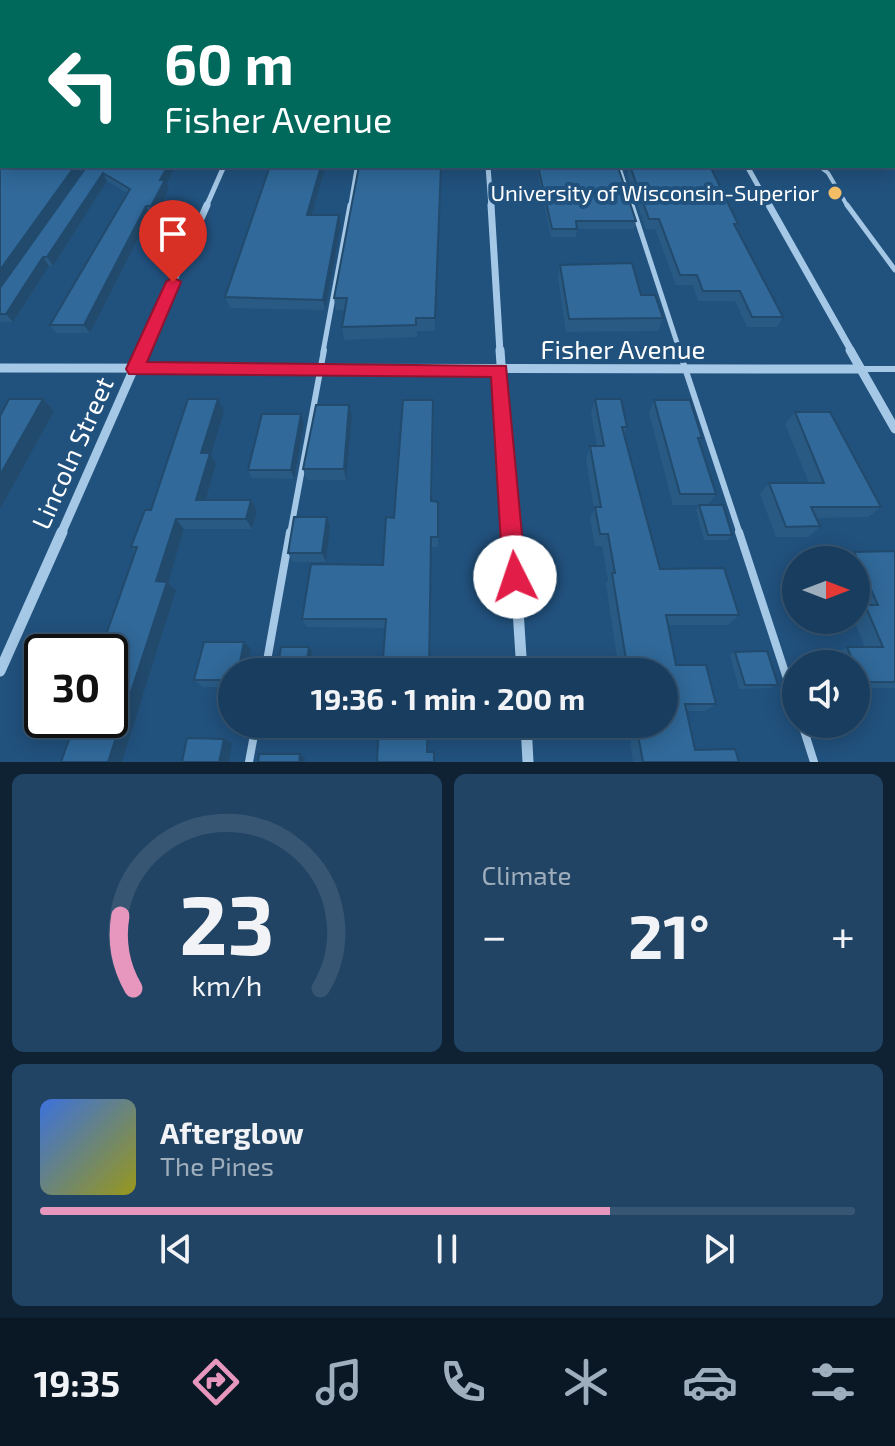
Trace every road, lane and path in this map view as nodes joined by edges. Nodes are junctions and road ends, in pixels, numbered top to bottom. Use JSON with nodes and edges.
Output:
{"nodes":[{"id":1,"x":223,"y":168,"type":"edge"},
{"id":2,"x":357,"y":168,"type":"edge"},
{"id":3,"x":488,"y":168,"type":"edge"},
{"id":4,"x":620,"y":168,"type":"edge"},
{"id":5,"x":748,"y":168,"type":"edge"},
{"id":6,"x":822,"y":168,"type":"edge"},
{"id":7,"x":895,"y":270,"type":"edge"},
{"id":8,"x":0,"y":368,"type":"edge"},
{"id":9,"x":135,"y":369,"type":"junction"},
{"id":10,"x":686,"y":369,"type":"junction"},
{"id":11,"x":861,"y":369,"type":"junction"},
{"id":12,"x":895,"y":369,"type":"edge"},
{"id":13,"x":319,"y":370,"type":"junction"},
{"id":14,"x":500,"y":370,"type":"junction"},
{"id":15,"x":895,"y":429,"type":"edge"},
{"id":16,"x":268,"y":658,"type":"edge"},
{"id":17,"x":521,"y":658,"type":"edge"},
{"id":18,"x":782,"y":663,"type":"edge"},
{"id":19,"x":0,"y":671,"type":"edge"},
{"id":20,"x":253,"y":738,"type":"edge"},
{"id":21,"x":527,"y":738,"type":"edge"},
{"id":22,"x":806,"y":738,"type":"edge"},
{"id":23,"x":249,"y":762,"type":"edge"},
{"id":24,"x":528,"y":762,"type":"edge"},
{"id":25,"x":814,"y":762,"type":"edge"}],
"edges":[{"from":1,"to":9,"type":"street","name":"Lincoln Street"},
{"from":2,"to":13,"type":"lane"},
{"from":3,"to":14,"type":"street"},
{"from":4,"to":10,"type":"lane"},
{"from":5,"to":11,"type":"street"},
{"from":6,"to":7,"type":"lane"},
{"from":8,"to":9,"type":"street","name":"Fisher Avenue"},
{"from":9,"to":13,"type":"street","name":"Fisher Avenue"},
{"from":9,"to":19,"type":"street","name":"Lincoln Street"},
{"from":10,"to":11,"type":"street","name":"Fisher Avenue"},
{"from":10,"to":14,"type":"street","name":"Fisher Avenue"},
{"from":10,"to":18,"type":"lane"},
{"from":11,"to":12,"type":"lane"},
{"from":11,"to":15,"type":"street"},
{"from":13,"to":14,"type":"street","name":"Fisher Avenue"},
{"from":13,"to":16,"type":"lane"},
{"from":14,"to":17,"type":"street"},
{"from":20,"to":23,"type":"lane"},
{"from":21,"to":24,"type":"street"},
{"from":22,"to":25,"type":"lane"}]}
